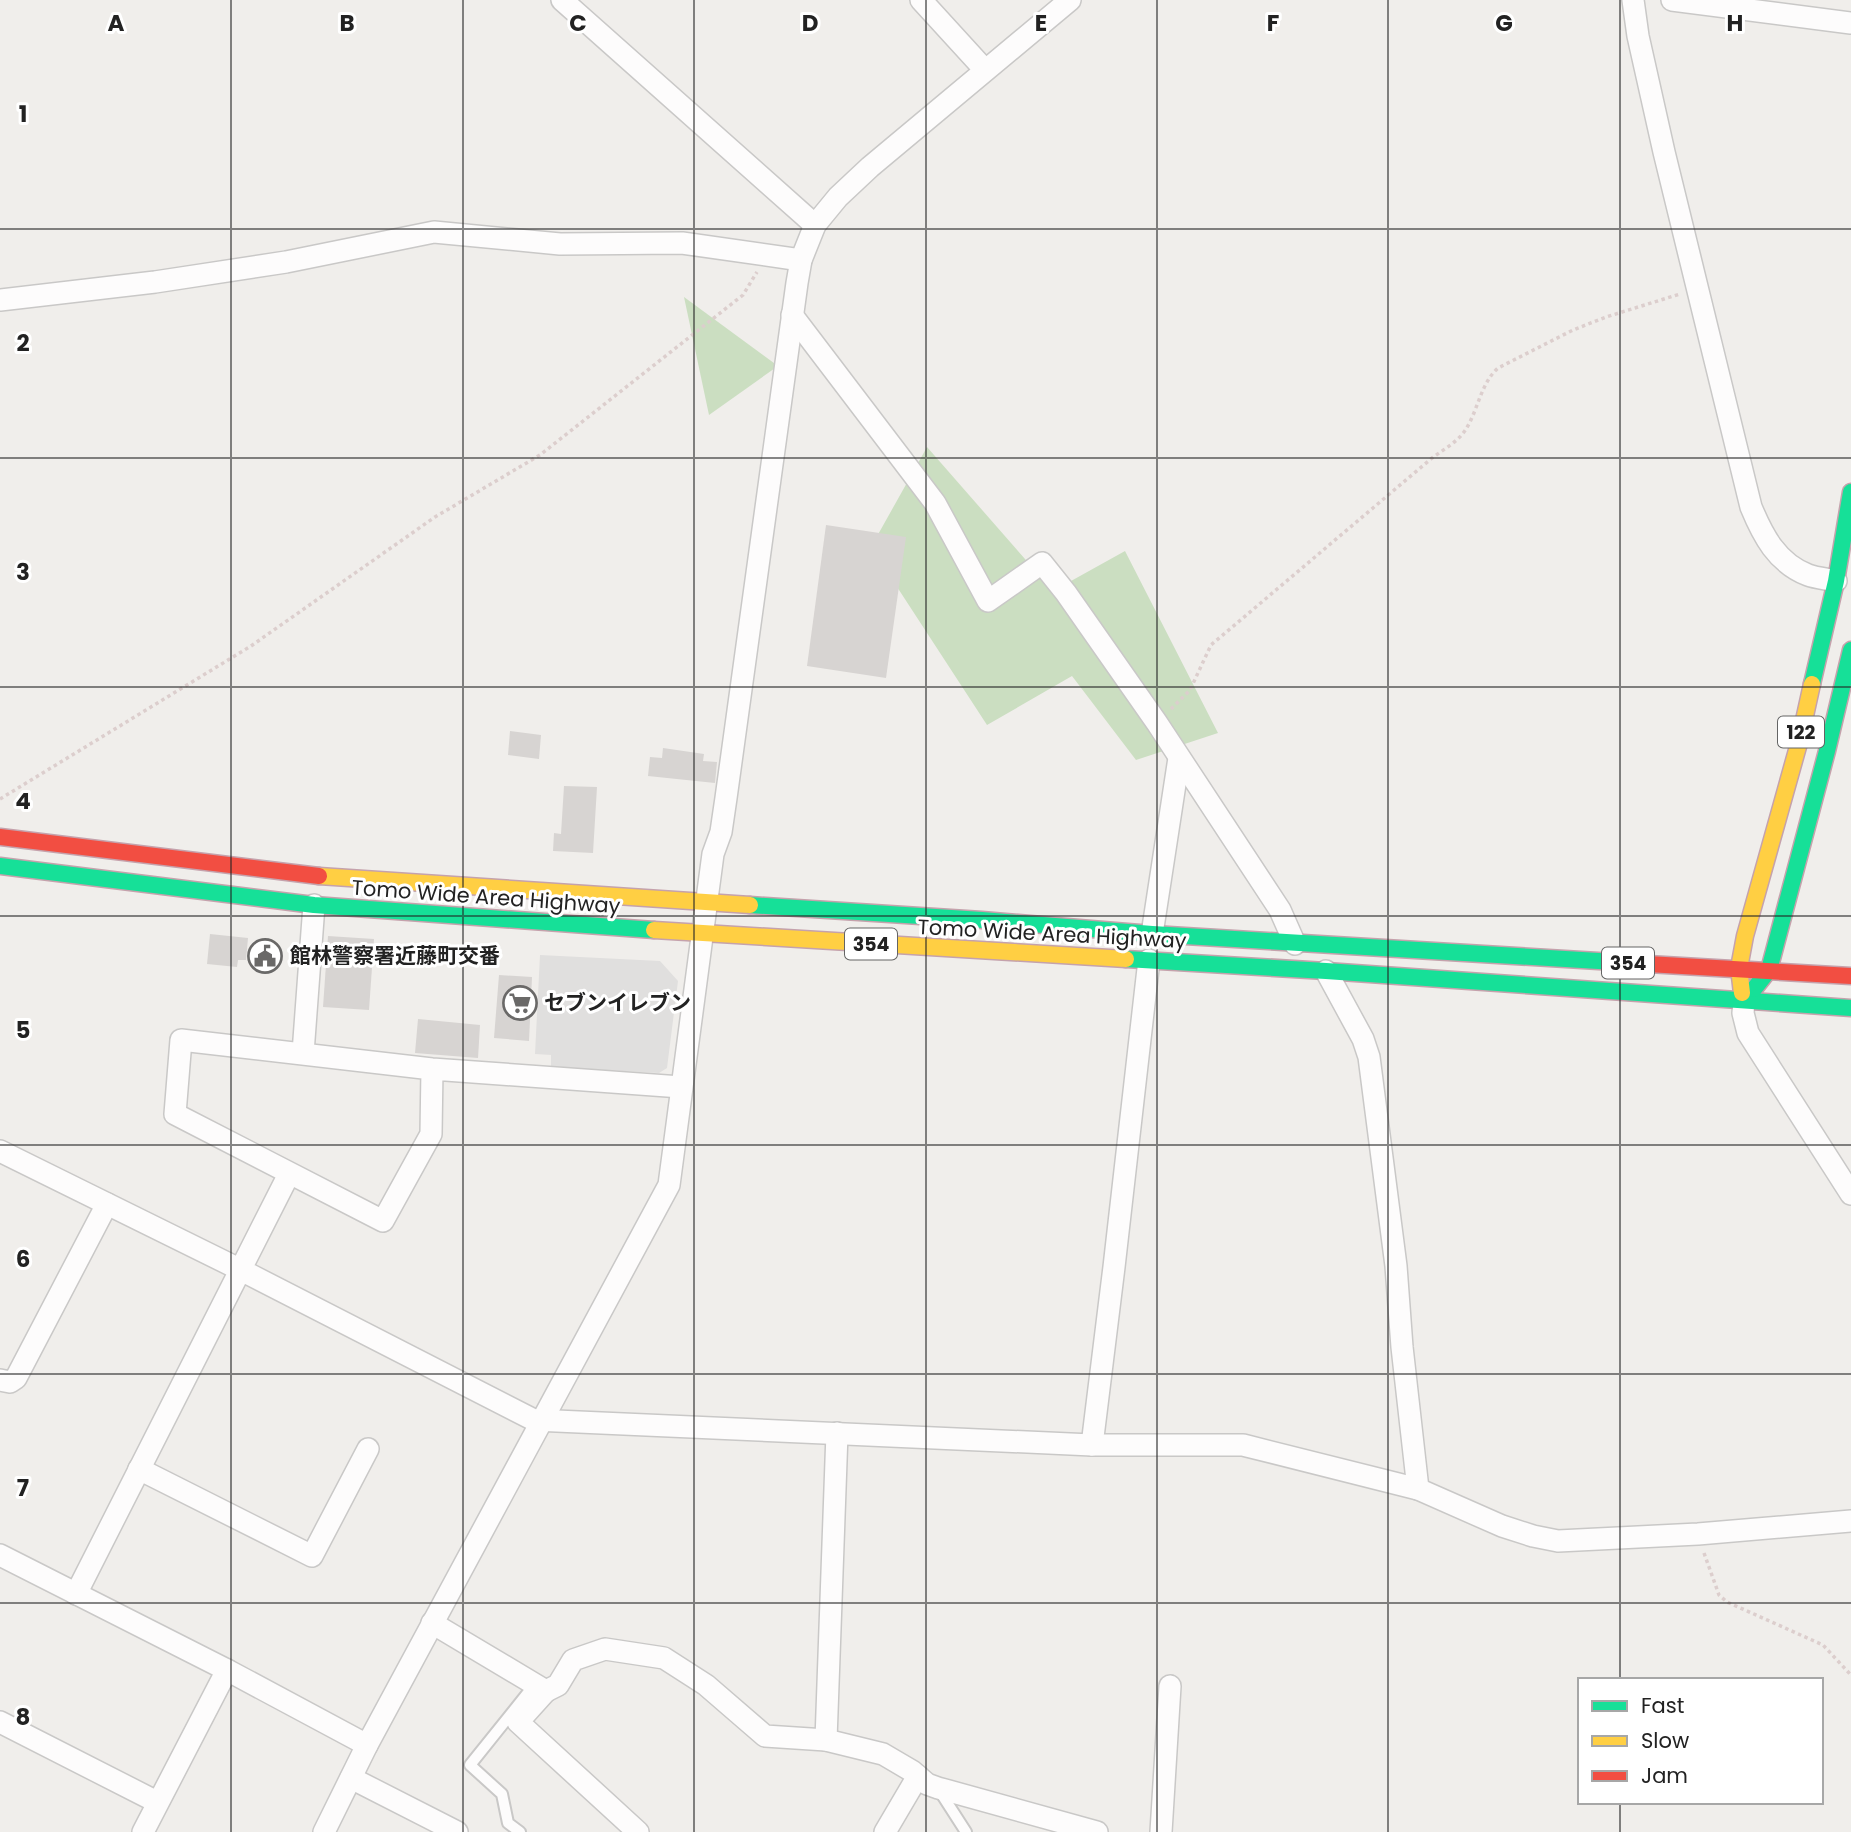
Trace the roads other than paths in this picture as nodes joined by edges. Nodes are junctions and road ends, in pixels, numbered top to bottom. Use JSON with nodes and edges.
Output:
{"nodes":[{"id":1,"x":562,"y":0,"type":"edge"},
{"id":2,"x":921,"y":0,"type":"edge"},
{"id":3,"x":1070,"y":0,"type":"edge"},
{"id":4,"x":1633,"y":0,"type":"edge"},
{"id":5,"x":1672,"y":0,"type":"edge"},
{"id":6,"x":1851,"y":23,"type":"edge"},
{"id":7,"x":985,"y":70,"type":"junction"},
{"id":8,"x":814,"y":225,"type":"junction"},
{"id":9,"x":801,"y":260,"type":"junction"},
{"id":10,"x":0,"y":300,"type":"edge"},
{"id":11,"x":792,"y":315,"type":"junction"},
{"id":12,"x":1851,"y":492,"type":"edge"},
{"id":13,"x":1836,"y":581,"type":"junction"},
{"id":14,"x":1851,"y":650,"type":"edge"},
{"id":15,"x":1179,"y":758,"type":"junction"},
{"id":16,"x":0,"y":837,"type":"edge"},
{"id":17,"x":0,"y":866,"type":"edge"},
{"id":18,"x":706,"y":901,"type":"junction"},
{"id":19,"x":314,"y":905,"type":"junction"},
{"id":20,"x":703,"y":934,"type":"junction"},
{"id":21,"x":1152,"y":934,"type":"junction"},
{"id":22,"x":1295,"y":944,"type":"junction"},
{"id":23,"x":1149,"y":961,"type":"junction"},
{"id":24,"x":1739,"y":968,"type":"junction"},
{"id":25,"x":1769,"y":970,"type":"junction"},
{"id":26,"x":1326,"y":971,"type":"junction"},
{"id":27,"x":1851,"y":976,"type":"edge"},
{"id":28,"x":1744,"y":1000,"type":"junction"},
{"id":29,"x":1851,"y":1008,"type":"edge"},
{"id":30,"x":303,"y":1053,"type":"junction"},
{"id":31,"x":432,"y":1069,"type":"junction"},
{"id":32,"x":681,"y":1087,"type":"junction"},
{"id":33,"x":0,"y":1151,"type":"edge"},
{"id":34,"x":289,"y":1174,"type":"junction"},
{"id":35,"x":1851,"y":1194,"type":"edge"},
{"id":36,"x":107,"y":1204,"type":"junction"},
{"id":37,"x":241,"y":1270,"type":"junction"},
{"id":38,"x":0,"y":1380,"type":"edge"},
{"id":39,"x":541,"y":1421,"type":"junction"},
{"id":40,"x":837,"y":1433,"type":"junction"},
{"id":41,"x":1092,"y":1445,"type":"junction"},
{"id":42,"x":368,"y":1449,"type":"dead end"},
{"id":43,"x":139,"y":1469,"type":"junction"},
{"id":44,"x":1418,"y":1489,"type":"junction"},
{"id":45,"x":1851,"y":1521,"type":"edge"},
{"id":46,"x":0,"y":1555,"type":"edge"},
{"id":47,"x":76,"y":1594,"type":"junction"},
{"id":48,"x":432,"y":1623,"type":"junction"},
{"id":49,"x":227,"y":1670,"type":"junction"},
{"id":50,"x":1170,"y":1686,"type":"dead end"},
{"id":51,"x":541,"y":1688,"type":"junction"},
{"id":52,"x":3,"y":1731,"type":"edge"},
{"id":53,"x":826,"y":1740,"type":"junction"},
{"id":54,"x":367,"y":1745,"type":"junction"},
{"id":55,"x":918,"y":1776,"type":"junction"},
{"id":56,"x":351,"y":1778,"type":"junction"},
{"id":57,"x":937,"y":1788,"type":"junction"},
{"id":58,"x":158,"y":1802,"type":"junction"},
{"id":59,"x":143,"y":1832,"type":"edge"},
{"id":60,"x":324,"y":1832,"type":"edge"},
{"id":61,"x":457,"y":1832,"type":"edge"},
{"id":62,"x":520,"y":1832,"type":"edge"},
{"id":63,"x":638,"y":1832,"type":"edge"},
{"id":64,"x":885,"y":1832,"type":"edge"},
{"id":65,"x":966,"y":1832,"type":"edge"},
{"id":66,"x":1097,"y":1832,"type":"edge"},
{"id":67,"x":1161,"y":1832,"type":"edge"}],
"edges":[{"from":1,"to":8,"type":"street"},
{"from":2,"to":7,"type":"street"},
{"from":3,"to":7,"type":"street"},
{"from":4,"to":13,"type":"street"},
{"from":5,"to":6,"type":"street"},
{"from":7,"to":8,"type":"street"},
{"from":8,"to":9,"type":"street"},
{"from":9,"to":10,"type":"street"},
{"from":9,"to":11,"type":"street"},
{"from":11,"to":15,"type":"street"},
{"from":11,"to":18,"type":"street"},
{"from":12,"to":13,"type":"highway","number":"122"},
{"from":13,"to":24,"type":"highway","number":"122"},
{"from":14,"to":25,"type":"highway","number":"122"},
{"from":15,"to":21,"type":"street"},
{"from":15,"to":22,"type":"street"},
{"from":16,"to":18,"type":"highway","name":"Tomo Wide Area Highway","number":"354"},
{"from":17,"to":19,"type":"highway","name":"Tomo Wide Area Highway","number":"354"},
{"from":18,"to":20,"type":"street"},
{"from":18,"to":21,"type":"highway","name":"Tomo Wide Area Highway","number":"354"},
{"from":19,"to":20,"type":"highway","name":"Tomo Wide Area Highway","number":"354"},
{"from":19,"to":30,"type":"street"},
{"from":20,"to":23,"type":"highway","name":"Tomo Wide Area Highway","number":"354"},
{"from":20,"to":32,"type":"street"},
{"from":21,"to":22,"type":"highway","name":"Tomo Wide Area Highway","number":"354"},
{"from":22,"to":24,"type":"highway","name":"Tomo Wide Area Highway","number":"354"},
{"from":23,"to":26,"type":"highway","name":"Tomo Wide Area Highway","number":"354"},
{"from":23,"to":41,"type":"street"},
{"from":24,"to":25,"type":"highway","name":"Tomo Wide Area Highway","number":"354"},
{"from":24,"to":28,"type":"highway","number":"122"},
{"from":25,"to":27,"type":"highway","name":"Tomo Wide Area Highway","number":"354"},
{"from":25,"to":28,"type":"highway","number":"122"},
{"from":26,"to":28,"type":"highway","name":"Tomo Wide Area Highway","number":"354"},
{"from":26,"to":44,"type":"street"},
{"from":28,"to":29,"type":"highway","name":"Tomo Wide Area Highway","number":"354"},
{"from":28,"to":35,"type":"street"},
{"from":30,"to":31,"type":"street"},
{"from":30,"to":34,"type":"street"},
{"from":31,"to":32,"type":"street"},
{"from":31,"to":34,"type":"street"},
{"from":32,"to":39,"type":"street"},
{"from":33,"to":36,"type":"street"},
{"from":34,"to":37,"type":"street"},
{"from":36,"to":37,"type":"street"},
{"from":36,"to":38,"type":"street"},
{"from":37,"to":39,"type":"street"},
{"from":37,"to":43,"type":"street"},
{"from":39,"to":40,"type":"street"},
{"from":39,"to":48,"type":"street"},
{"from":40,"to":41,"type":"street"},
{"from":40,"to":53,"type":"street"},
{"from":41,"to":44,"type":"street"},
{"from":42,"to":43,"type":"street"},
{"from":43,"to":47,"type":"street"},
{"from":44,"to":45,"type":"street"},
{"from":46,"to":47,"type":"street"},
{"from":47,"to":49,"type":"street"},
{"from":48,"to":51,"type":"street"},
{"from":48,"to":54,"type":"street"},
{"from":49,"to":54,"type":"street"},
{"from":49,"to":58,"type":"street"},
{"from":50,"to":67,"type":"street"},
{"from":51,"to":53,"type":"street"},
{"from":51,"to":62,"type":"lane"},
{"from":51,"to":63,"type":"street"},
{"from":52,"to":58,"type":"street"},
{"from":53,"to":55,"type":"street"},
{"from":54,"to":56,"type":"street"},
{"from":55,"to":57,"type":"street"},
{"from":55,"to":64,"type":"street"},
{"from":56,"to":60,"type":"street"},
{"from":56,"to":61,"type":"street"},
{"from":57,"to":65,"type":"lane"},
{"from":57,"to":66,"type":"street"},
{"from":58,"to":59,"type":"street"}]}
